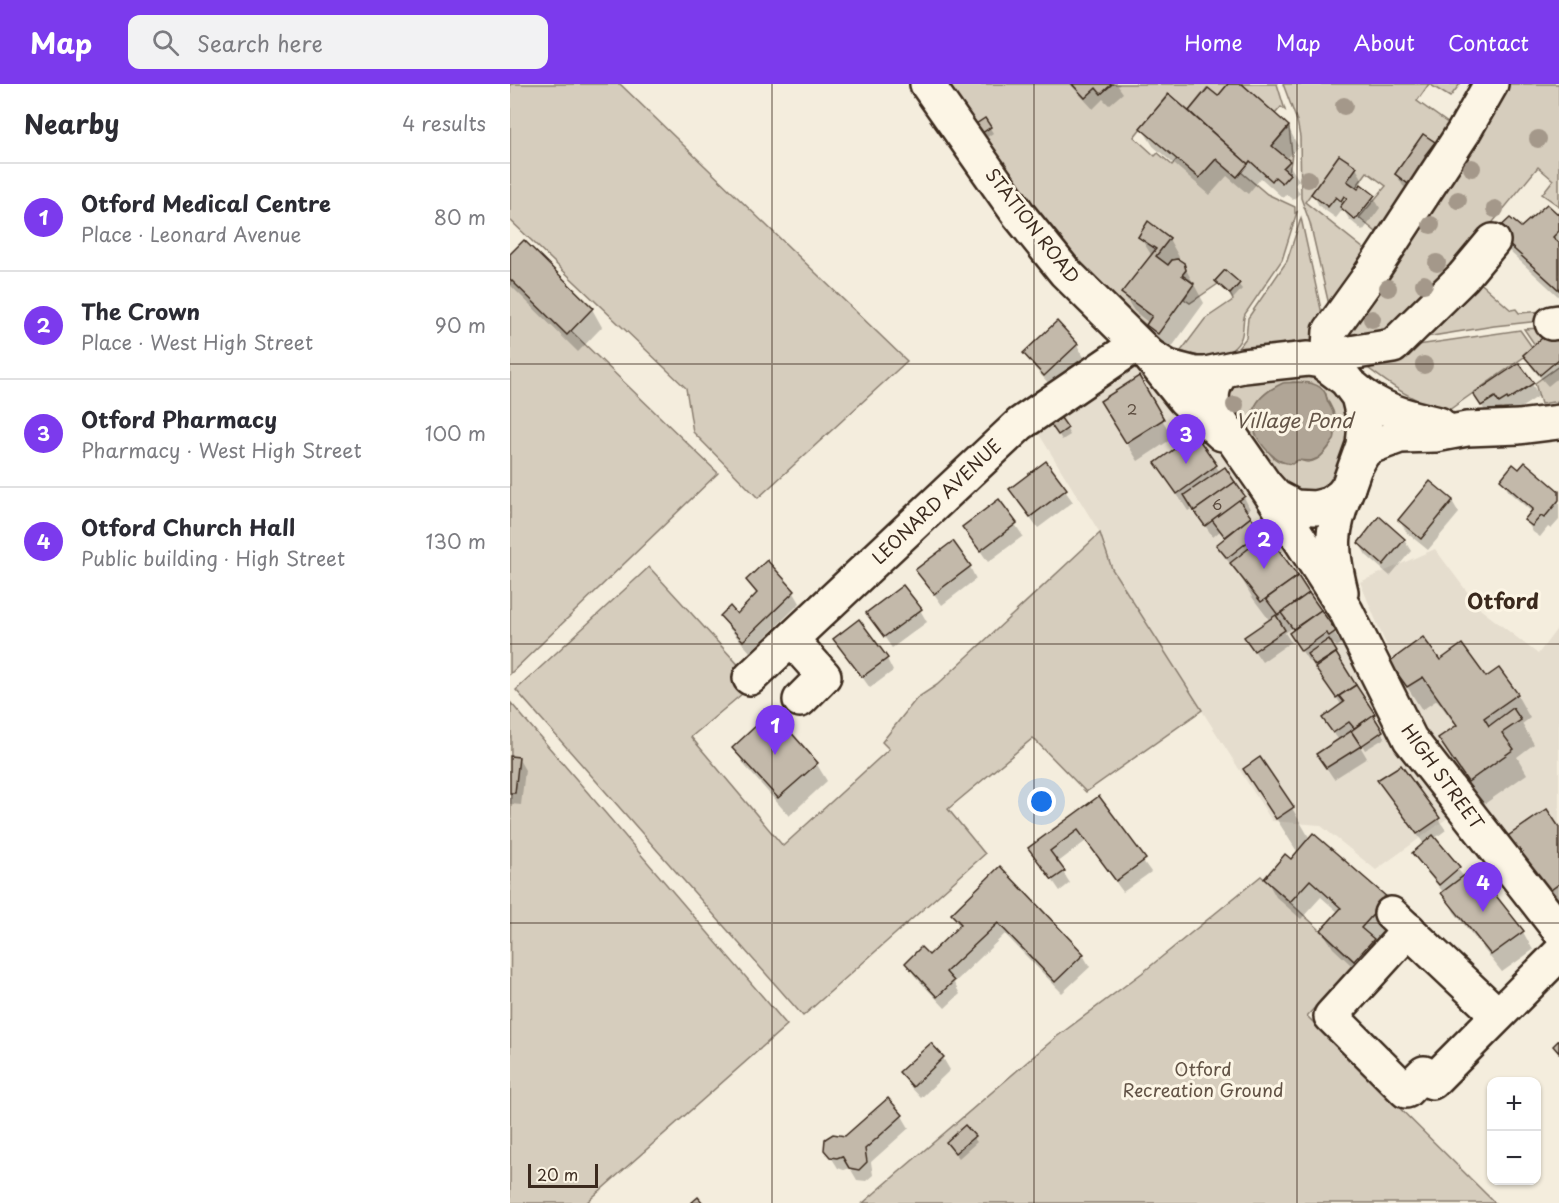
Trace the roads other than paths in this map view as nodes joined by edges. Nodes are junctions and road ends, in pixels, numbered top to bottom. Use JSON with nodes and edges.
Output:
{"nodes":[{"id":1,"x":927,"y":84,"type":"edge"},
{"id":2,"x":1491,"y":84,"type":"edge"},
{"id":3,"x":1493,"y":242,"type":"dead end"},
{"id":4,"x":1144,"y":350,"type":"junction"},
{"id":5,"x":1224,"y":370,"type":"junction"},
{"id":6,"x":1338,"y":373,"type":"junction"},
{"id":7,"x":1559,"y":422,"type":"edge"},
{"id":8,"x":1467,"y":429,"type":"junction"},
{"id":9,"x":1242,"y":451,"type":"junction"},
{"id":10,"x":1352,"y":475,"type":"junction"},
{"id":11,"x":1265,"y":485,"type":"junction"},
{"id":12,"x":1346,"y":611,"type":"junction"},
{"id":13,"x":792,"y":640,"type":"junction"},
{"id":14,"x":750,"y":678,"type":"dead end"},
{"id":15,"x":800,"y":700,"type":"dead end"},
{"id":16,"x":1556,"y":919,"type":"edge"},
{"id":17,"x":1559,"y":954,"type":"edge"},
{"id":18,"x":1498,"y":1015,"type":"junction"}],
"edges":[{"from":1,"to":4,"type":"main road","name":"STATION ROAD"},
{"from":2,"to":6,"type":"main road"},
{"from":3,"to":6,"type":"main road"},
{"from":4,"to":5,"type":"main road"},
{"from":4,"to":9,"type":"main road"},
{"from":4,"to":13,"type":"main road","name":"LEONARD AVENUE"},
{"from":5,"to":6,"type":"main road"},
{"from":5,"to":9,"type":"main road"},
{"from":6,"to":8,"type":"main road"},
{"from":6,"to":10,"type":"main road"},
{"from":7,"to":8,"type":"main road"},
{"from":8,"to":10,"type":"main road"},
{"from":9,"to":11,"type":"main road"},
{"from":10,"to":11,"type":"main road"},
{"from":10,"to":12,"type":"main road"},
{"from":11,"to":12,"type":"main road"},
{"from":12,"to":16,"type":"main road","name":"HIGH STREET"},
{"from":13,"to":14,"type":"main road","name":"LEONARD AVENUE"},
{"from":13,"to":15,"type":"main road"},
{"from":17,"to":18,"type":"main road"},
{"from":18,"to":18,"type":"main road"}]}
